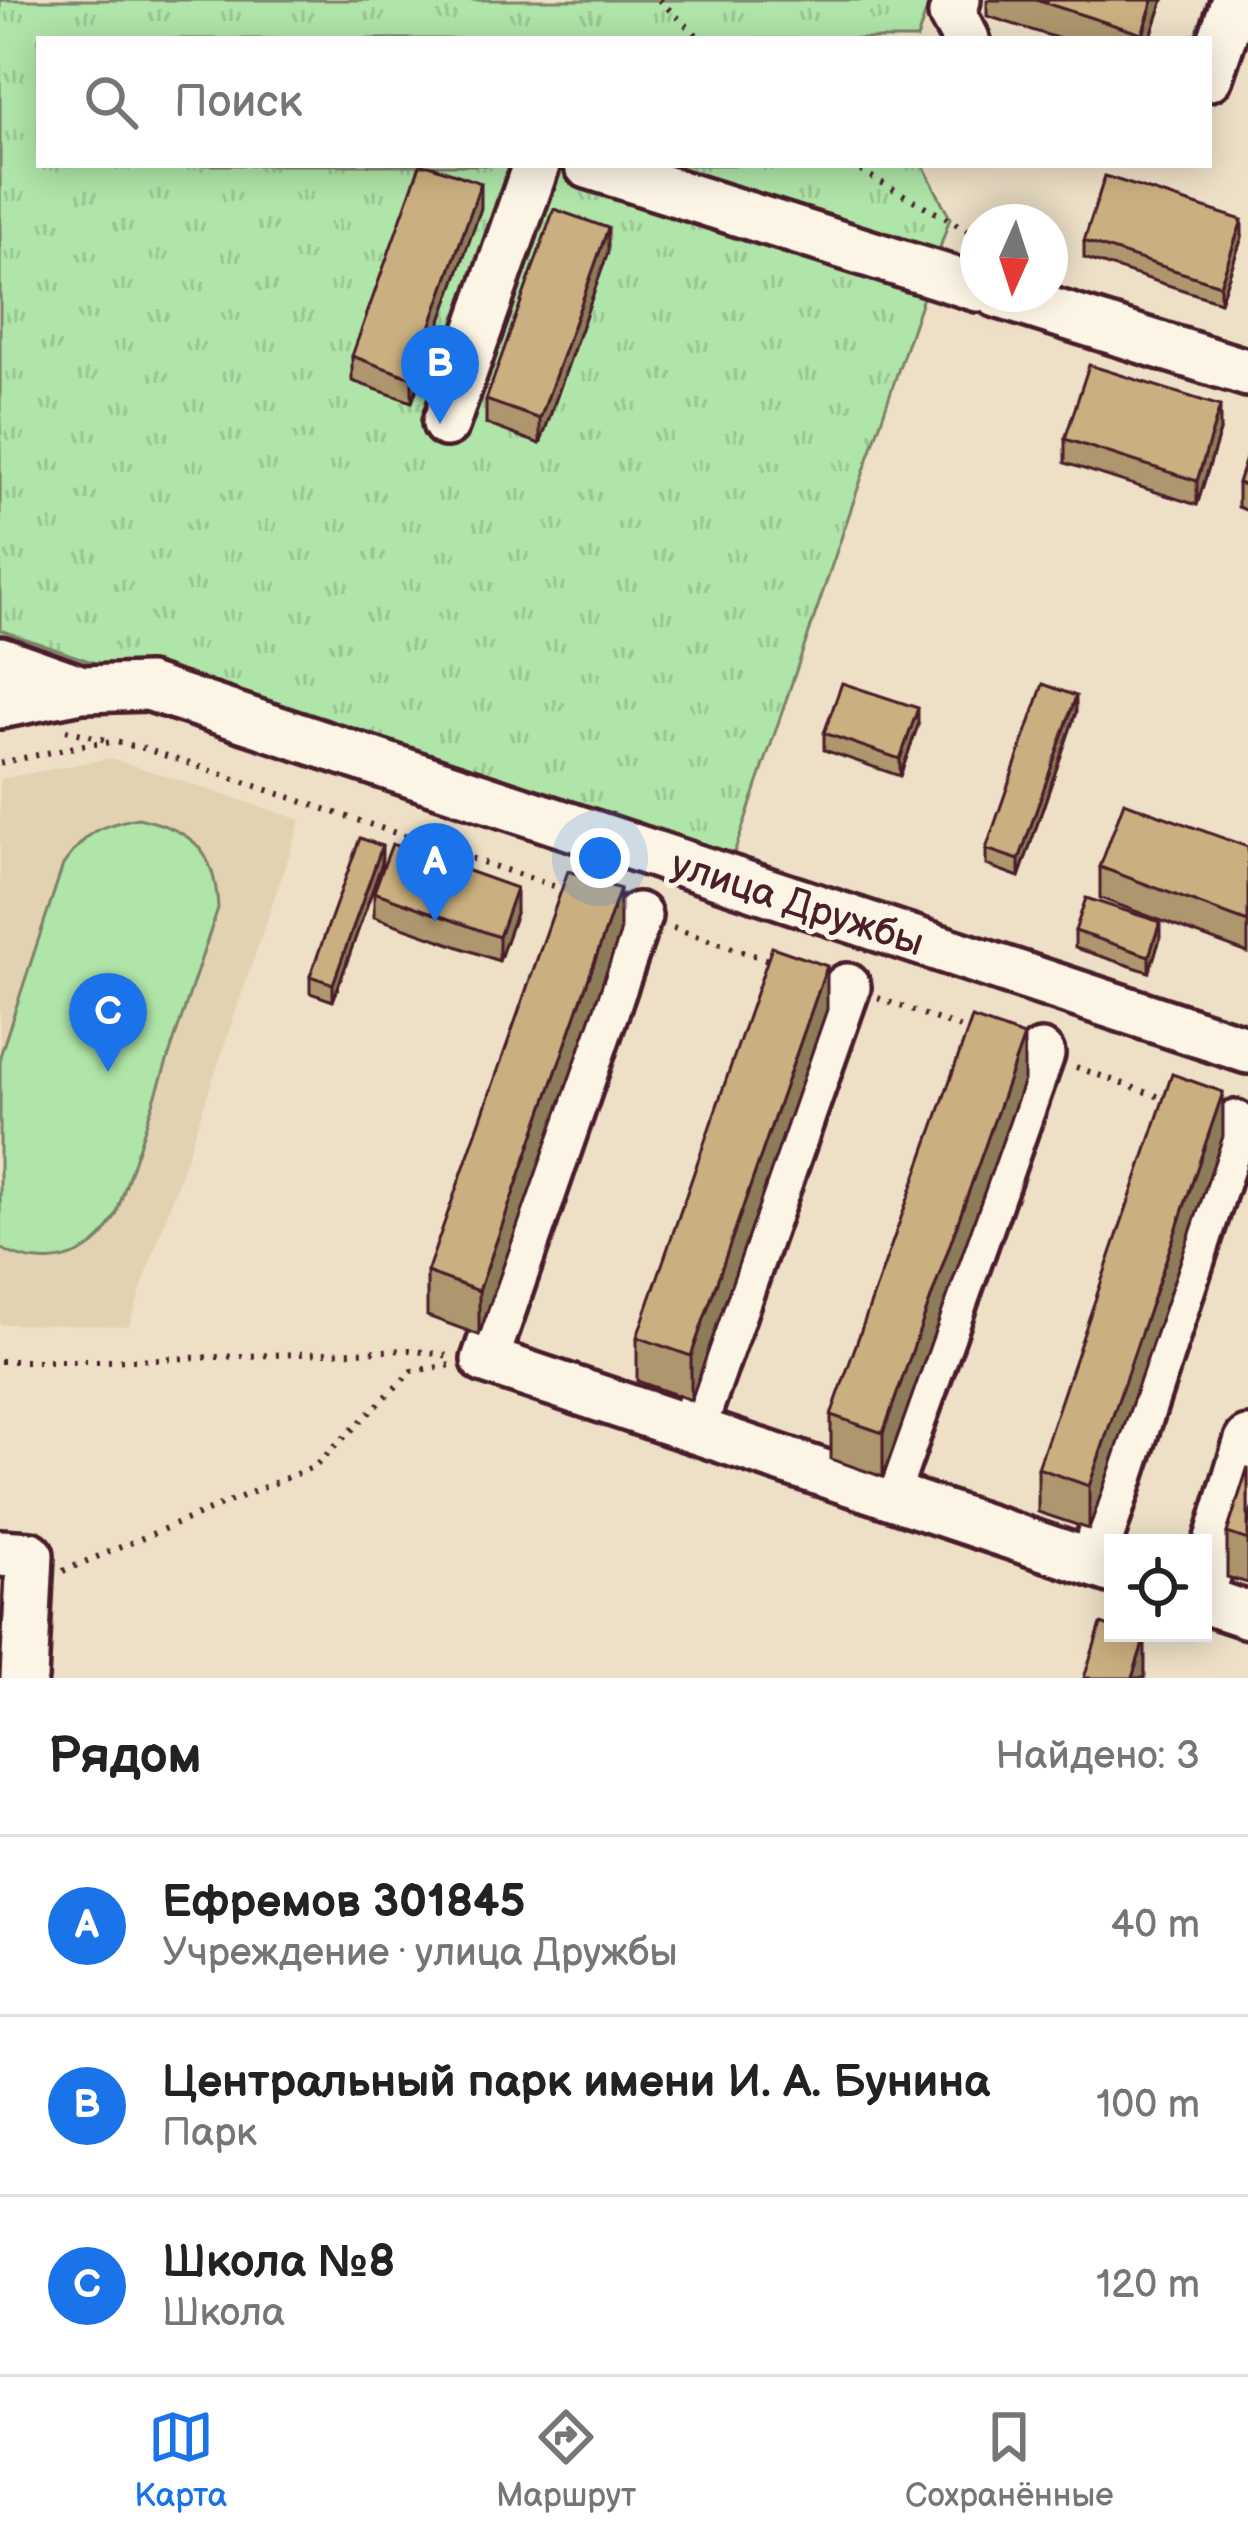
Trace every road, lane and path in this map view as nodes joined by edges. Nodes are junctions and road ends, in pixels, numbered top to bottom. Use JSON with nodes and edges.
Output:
{"nodes":[{"id":1,"x":659,"y":0,"type":"edge"},
{"id":2,"x":957,"y":0,"type":"edge"},
{"id":3,"x":1235,"y":0,"type":"edge"},
{"id":4,"x":698,"y":36,"type":"edge"},
{"id":5,"x":964,"y":36,"type":"edge"},
{"id":6,"x":1212,"y":68,"type":"edge"},
{"id":7,"x":535,"y":168,"type":"edge"},
{"id":8,"x":598,"y":168,"type":"edge"},
{"id":9,"x":855,"y":168,"type":"edge"},
{"id":10,"x":960,"y":226,"type":"edge"},
{"id":11,"x":960,"y":282,"type":"edge"},
{"id":12,"x":1054,"y":312,"type":"edge"},
{"id":13,"x":1248,"y":373,"type":"edge"},
{"id":14,"x":446,"y":423,"type":"dead end"},
{"id":15,"x":0,"y":660,"type":"edge"},
{"id":16,"x":82,"y":689,"type":"junction"},
{"id":17,"x":0,"y":705,"type":"edge"},
{"id":18,"x":0,"y":763,"type":"edge"},
{"id":19,"x":581,"y":896,"type":"edge"},
{"id":20,"x":638,"y":916,"type":"joint"},
{"id":21,"x":784,"y":966,"type":"edge"},
{"id":22,"x":847,"y":987,"type":"joint"},
{"id":23,"x":1248,"y":1050,"type":"edge"},
{"id":24,"x":1041,"y":1054,"type":"junction"},
{"id":25,"x":1170,"y":1101,"type":"edge"},
{"id":26,"x":1235,"y":1124,"type":"dead end"},
{"id":27,"x":485,"y":1360,"type":"junction"},
{"id":28,"x":0,"y":1361,"type":"edge"},
{"id":29,"x":692,"y":1429,"type":"junction"},
{"id":30,"x":1248,"y":1439,"type":"edge"},
{"id":31,"x":886,"y":1494,"type":"junction"},
{"id":32,"x":1212,"y":1559,"type":"edge"},
{"id":33,"x":1102,"y":1566,"type":"edge"},
{"id":34,"x":14,"y":1570,"type":"edge"},
{"id":35,"x":1212,"y":1603,"type":"edge"},
{"id":36,"x":1248,"y":1615,"type":"edge"},
{"id":37,"x":24,"y":1678,"type":"edge"}],
"edges":[{"from":1,"to":4,"type":"path"},
{"from":2,"to":5,"type":"street"},
{"from":3,"to":6,"type":"street"},
{"from":7,"to":14,"type":"street"},
{"from":8,"to":11,"type":"street"},
{"from":9,"to":10,"type":"path"},
{"from":12,"to":13,"type":"street"},
{"from":15,"to":16,"type":"street"},
{"from":16,"to":17,"type":"street","name":"улица Дружбы"},
{"from":16,"to":23,"type":"street","name":"улица Дружбы"},
{"from":18,"to":19,"type":"path"},
{"from":20,"to":21,"type":"path"},
{"from":20,"to":27,"type":"street"},
{"from":22,"to":24,"type":"path"},
{"from":22,"to":29,"type":"street"},
{"from":24,"to":25,"type":"path"},
{"from":24,"to":31,"type":"street"},
{"from":26,"to":33,"type":"street"},
{"from":27,"to":28,"type":"path"},
{"from":27,"to":29,"type":"street"},
{"from":27,"to":34,"type":"path"},
{"from":29,"to":31,"type":"street"},
{"from":30,"to":32,"type":"street"},
{"from":31,"to":33,"type":"street"},
{"from":34,"to":37,"type":"street"},
{"from":35,"to":36,"type":"street"}]}
